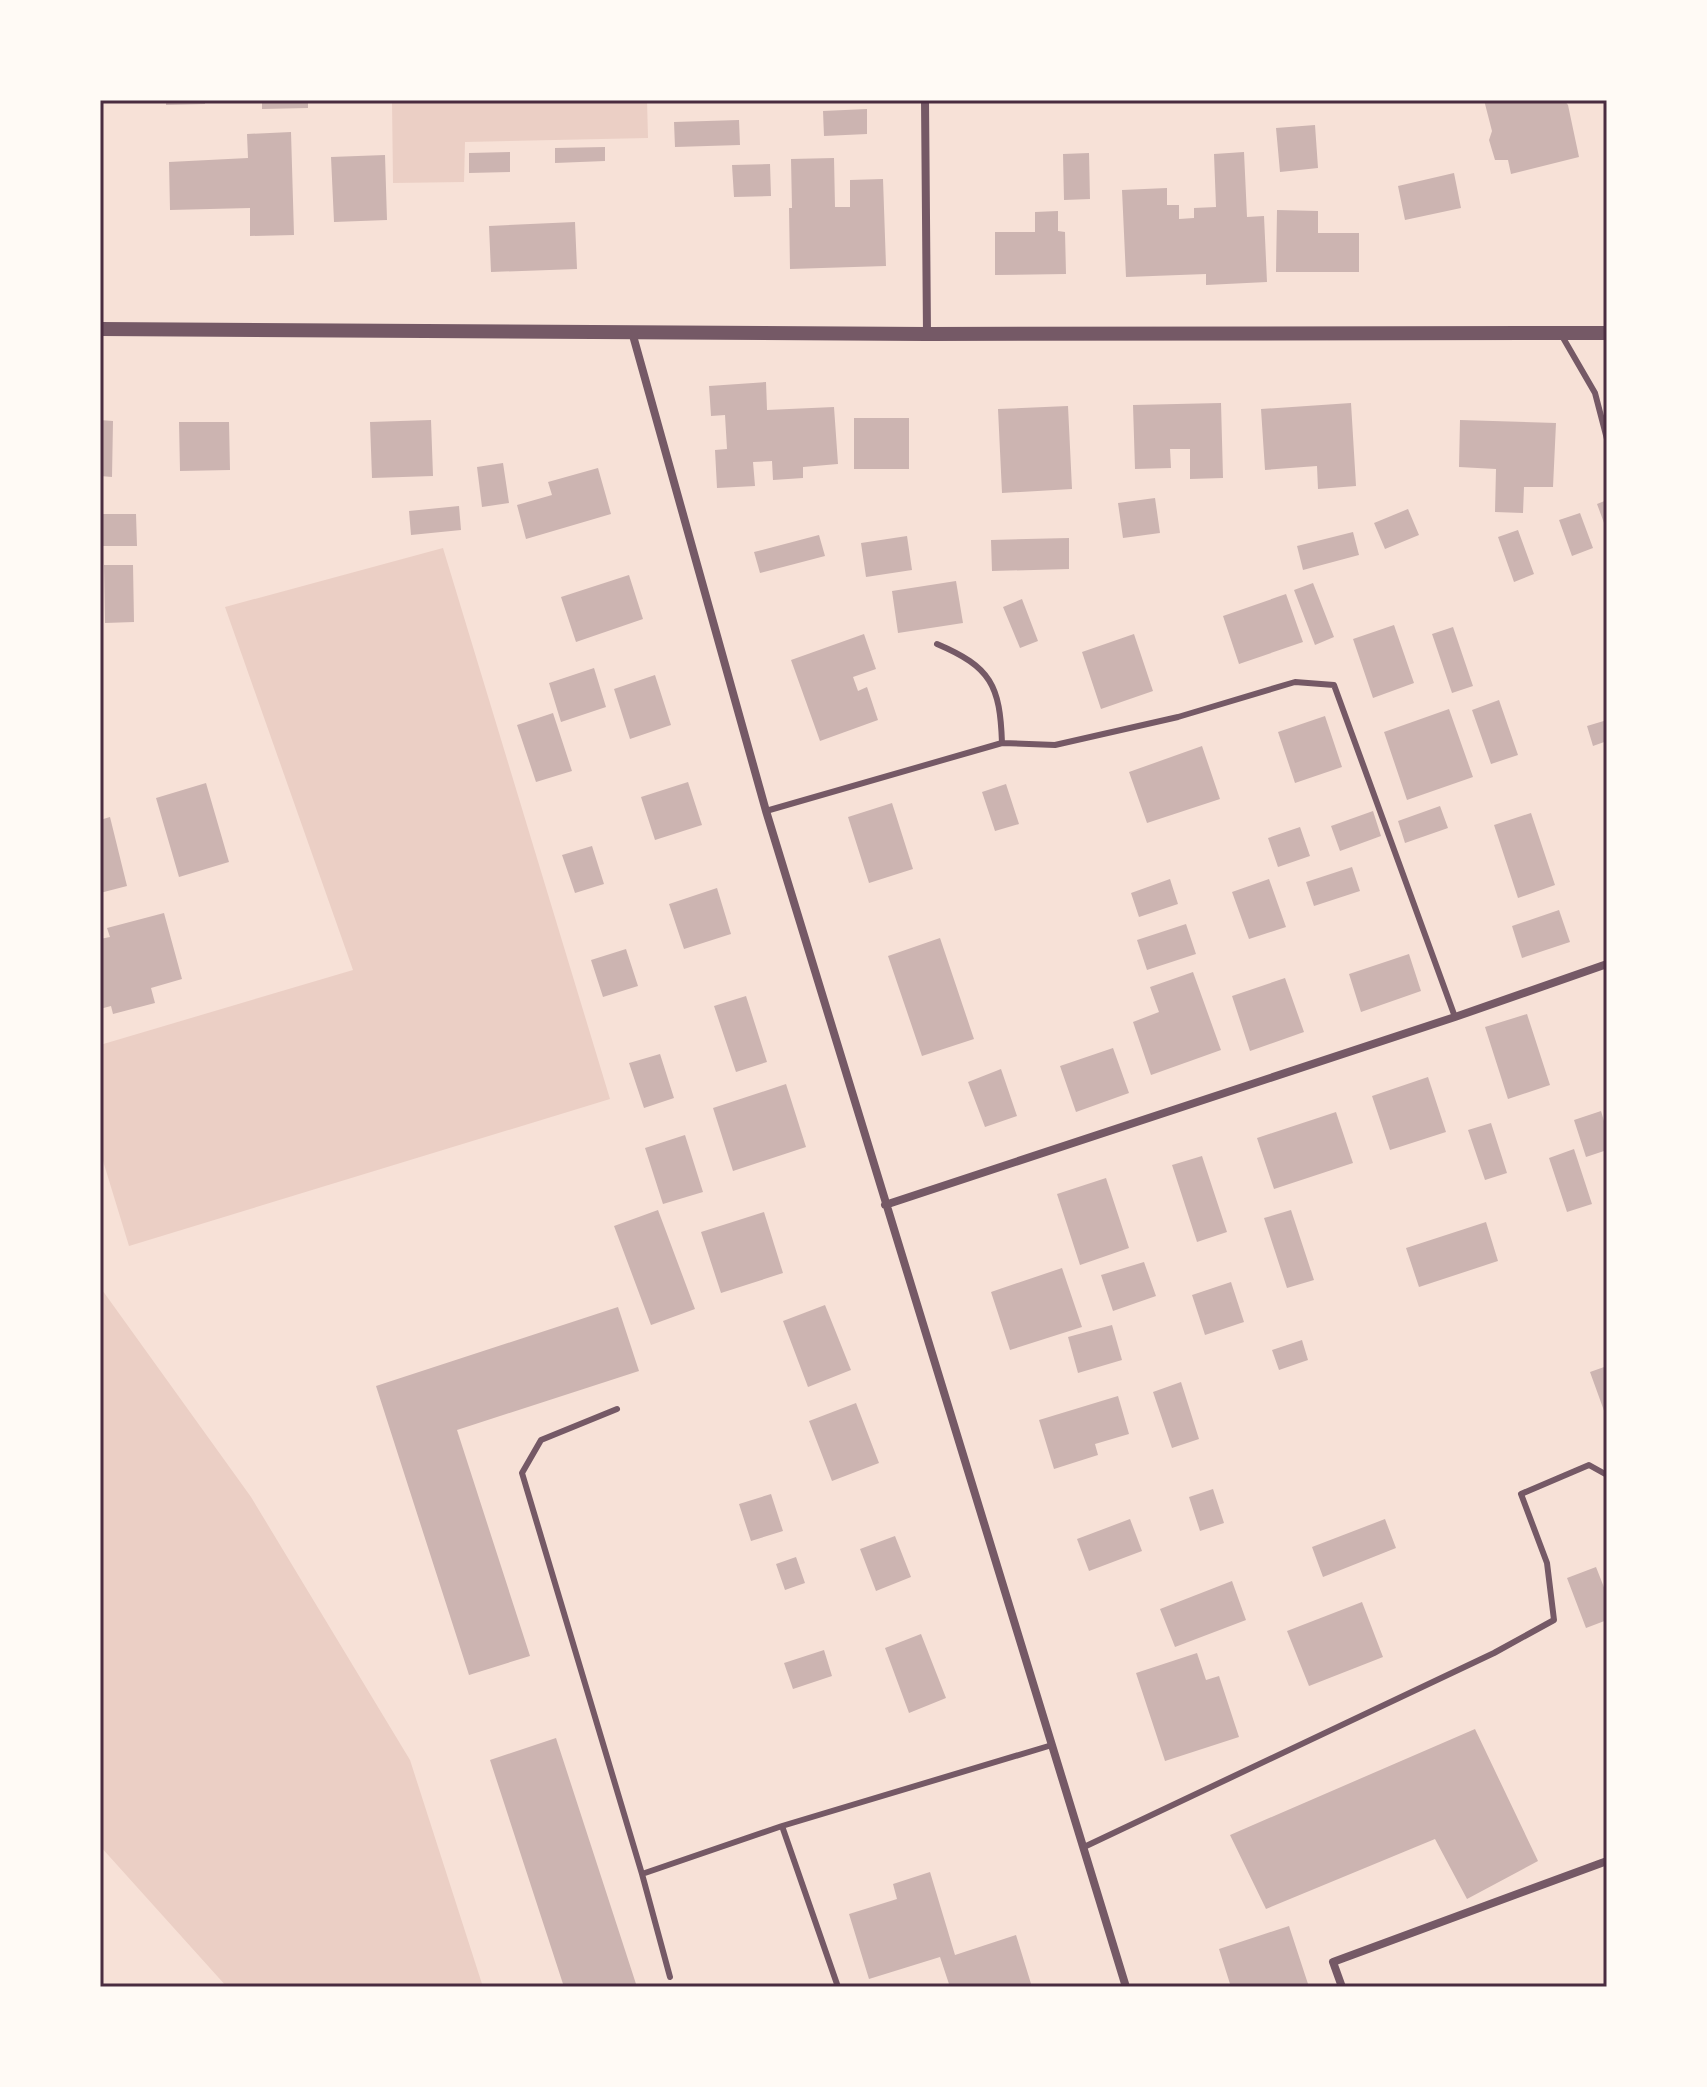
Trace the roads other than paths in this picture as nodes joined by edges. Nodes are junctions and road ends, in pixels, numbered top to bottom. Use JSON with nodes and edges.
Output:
{"nodes":[{"id":1,"x":925,"y":100,"type":"edge"},
{"id":2,"x":100,"y":329,"type":"edge"},
{"id":3,"x":631,"y":331,"type":"junction"},
{"id":4,"x":1560,"y":333,"type":"junction"},
{"id":5,"x":1607,"y":333,"type":"edge"},
{"id":6,"x":927,"y":334,"type":"junction"},
{"id":7,"x":1607,"y":439,"type":"edge"},
{"id":8,"x":937,"y":644,"type":"dead end"},
{"id":9,"x":1002,"y":743,"type":"junction"},
{"id":10,"x":766,"y":811,"type":"junction"},
{"id":11,"x":1607,"y":964,"type":"edge"},
{"id":12,"x":1455,"y":1017,"type":"junction"},
{"id":13,"x":885,"y":1205,"type":"junction"},
{"id":14,"x":617,"y":1409,"type":"dead end"},
{"id":15,"x":1607,"y":1475,"type":"edge"},
{"id":16,"x":1052,"y":1745,"type":"junction"},
{"id":17,"x":782,"y":1826,"type":"junction"},
{"id":18,"x":1084,"y":1847,"type":"junction"},
{"id":19,"x":1607,"y":1861,"type":"edge"},
{"id":20,"x":642,"y":1874,"type":"junction"},
{"id":21,"x":670,"y":1977,"type":"dead end"},
{"id":22,"x":838,"y":1987,"type":"edge"},
{"id":23,"x":1126,"y":1987,"type":"edge"},
{"id":24,"x":1342,"y":1987,"type":"edge"}],
"edges":[{"from":1,"to":6,"type":"street"},
{"from":2,"to":3,"type":"street"},
{"from":3,"to":6,"type":"street"},
{"from":3,"to":10,"type":"street"},
{"from":4,"to":5,"type":"street"},
{"from":4,"to":6,"type":"street"},
{"from":4,"to":7,"type":"lane"},
{"from":8,"to":9,"type":"lane"},
{"from":9,"to":10,"type":"lane"},
{"from":9,"to":12,"type":"lane"},
{"from":10,"to":13,"type":"street"},
{"from":11,"to":12,"type":"street"},
{"from":12,"to":13,"type":"street"},
{"from":13,"to":16,"type":"street"},
{"from":14,"to":20,"type":"lane"},
{"from":15,"to":18,"type":"lane"},
{"from":16,"to":17,"type":"lane"},
{"from":16,"to":18,"type":"street"},
{"from":17,"to":20,"type":"lane"},
{"from":17,"to":22,"type":"lane"},
{"from":18,"to":23,"type":"street"},
{"from":19,"to":24,"type":"street"},
{"from":20,"to":21,"type":"lane"}]}
